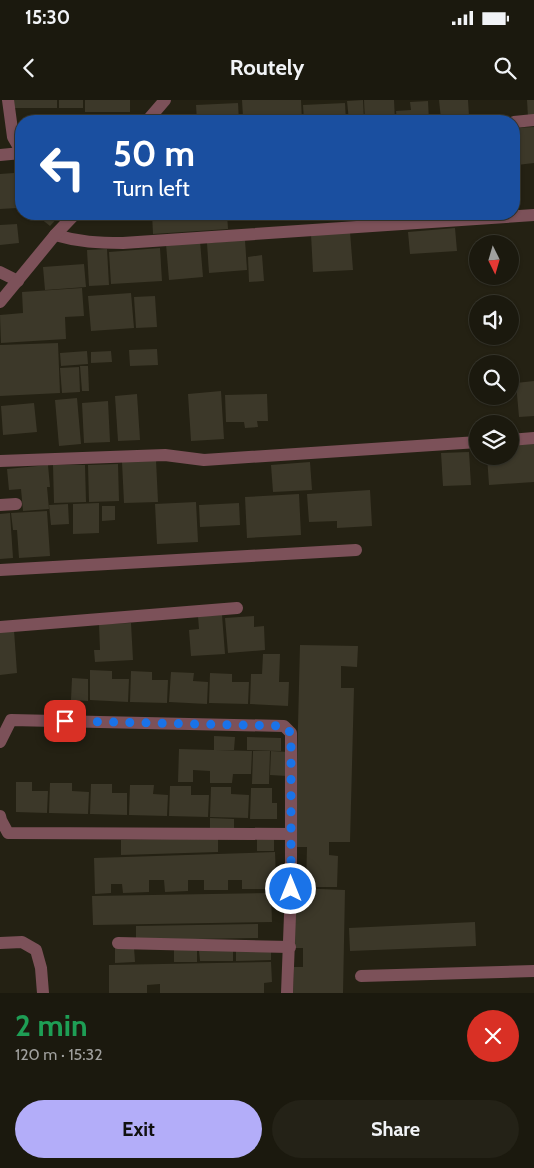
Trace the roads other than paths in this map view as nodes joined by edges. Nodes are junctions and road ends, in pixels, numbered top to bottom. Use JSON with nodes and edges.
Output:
{"nodes":[{"id":1,"x":8,"y":100,"type":"edge"},
{"id":2,"x":165,"y":100,"type":"edge"},
{"id":3,"x":152,"y":115,"type":"edge"},
{"id":4,"x":534,"y":120,"type":"edge"},
{"id":5,"x":520,"y":121,"type":"edge"},
{"id":6,"x":15,"y":141,"type":"edge"},
{"id":7,"x":15,"y":153,"type":"edge"},
{"id":8,"x":0,"y":155,"type":"edge"},
{"id":9,"x":534,"y":215,"type":"edge"},
{"id":10,"x":520,"y":216,"type":"edge"},
{"id":11,"x":69,"y":220,"type":"edge"},
{"id":12,"x":461,"y":220,"type":"edge"},
{"id":13,"x":55,"y":235,"type":"junction"},
{"id":14,"x":0,"y":272,"type":"edge"},
{"id":15,"x":18,"y":281,"type":"junction"},
{"id":16,"x":0,"y":302,"type":"edge"},
{"id":17,"x":534,"y":438,"type":"edge"},
{"id":18,"x":519,"y":439,"type":"edge"},
{"id":19,"x":469,"y":443,"type":"edge"},
{"id":20,"x":0,"y":461,"type":"edge"},
{"id":21,"x":16,"y":504,"type":"dead end"},
{"id":22,"x":0,"y":505,"type":"edge"},
{"id":23,"x":356,"y":550,"type":"dead end"},
{"id":24,"x":0,"y":570,"type":"edge"},
{"id":25,"x":237,"y":608,"type":"dead end"},
{"id":26,"x":0,"y":627,"type":"edge"},
{"id":27,"x":0,"y":742,"type":"edge"},
{"id":28,"x":0,"y":816,"type":"edge"},
{"id":29,"x":291,"y":834,"type":"junction"},
{"id":30,"x":0,"y":943,"type":"edge"},
{"id":31,"x":118,"y":943,"type":"dead end"},
{"id":32,"x":290,"y":947,"type":"junction"},
{"id":33,"x":534,"y":971,"type":"edge"},
{"id":34,"x":361,"y":976,"type":"dead end"},
{"id":35,"x":43,"y":993,"type":"edge"},
{"id":36,"x":287,"y":993,"type":"edge"}],
"edges":[{"from":1,"to":6,"type":"street"},
{"from":2,"to":3,"type":"street"},
{"from":4,"to":5,"type":"street"},
{"from":7,"to":8,"type":"street"},
{"from":9,"to":10,"type":"street"},
{"from":11,"to":13,"type":"street"},
{"from":12,"to":13,"type":"street"},
{"from":13,"to":15,"type":"street"},
{"from":14,"to":15,"type":"street"},
{"from":15,"to":16,"type":"street"},
{"from":17,"to":18,"type":"street"},
{"from":19,"to":20,"type":"street"},
{"from":21,"to":22,"type":"street"},
{"from":23,"to":24,"type":"street"},
{"from":25,"to":26,"type":"street"},
{"from":27,"to":29,"type":"street"},
{"from":28,"to":29,"type":"street"},
{"from":29,"to":32,"type":"street"},
{"from":30,"to":35,"type":"street"},
{"from":31,"to":32,"type":"street"},
{"from":32,"to":36,"type":"street"},
{"from":33,"to":34,"type":"street"}]}
